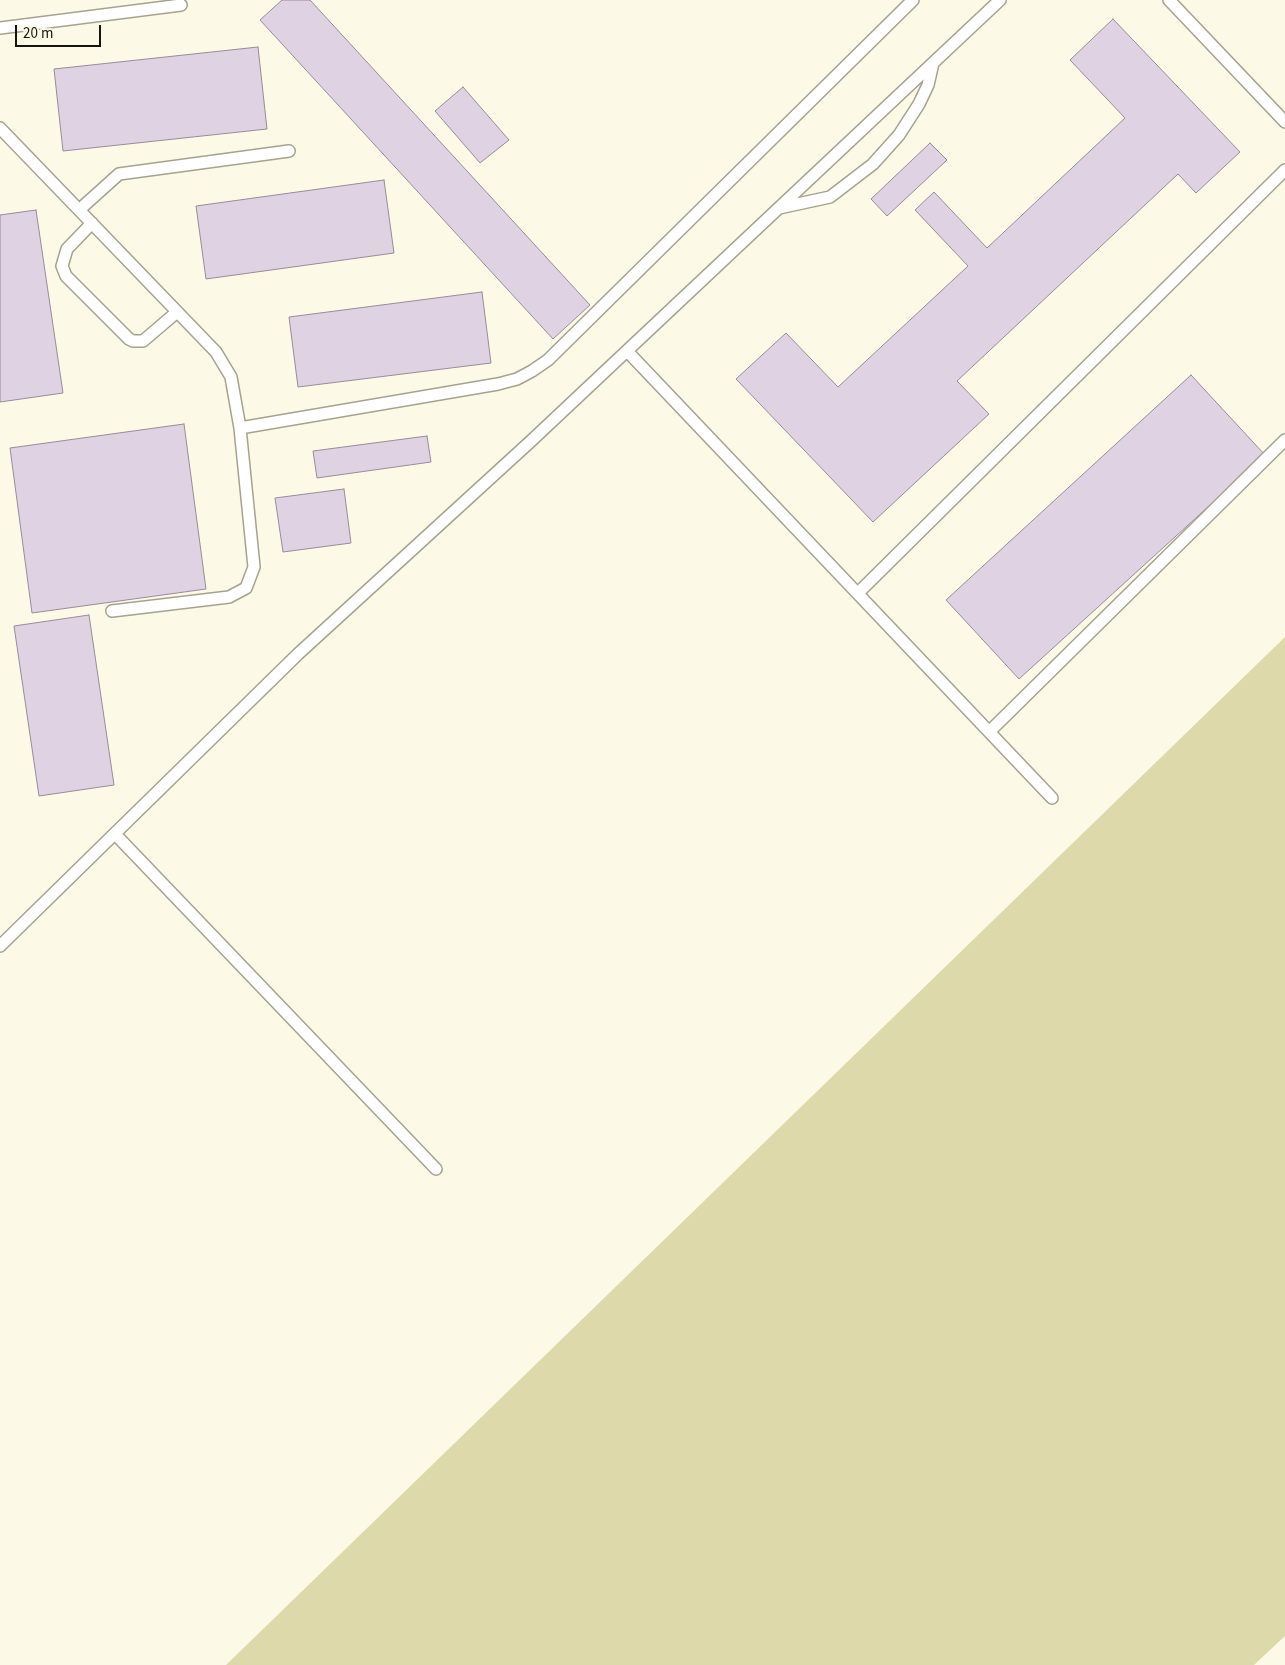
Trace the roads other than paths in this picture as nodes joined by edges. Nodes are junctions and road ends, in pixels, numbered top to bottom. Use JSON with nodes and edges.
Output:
{"nodes":[{"id":1,"x":913,"y":0,"type":"edge"},
{"id":2,"x":1000,"y":0,"type":"edge"},
{"id":3,"x":1170,"y":0,"type":"edge"},
{"id":4,"x":181,"y":5,"type":"dead end"},
{"id":5,"x":0,"y":28,"type":"edge"},
{"id":6,"x":933,"y":63,"type":"junction"},
{"id":7,"x":1285,"y":122,"type":"edge"},
{"id":8,"x":0,"y":128,"type":"edge"},
{"id":9,"x":289,"y":151,"type":"dead end"},
{"id":10,"x":1285,"y":170,"type":"edge"},
{"id":11,"x":778,"y":208,"type":"junction"},
{"id":12,"x":79,"y":210,"type":"junction"},
{"id":13,"x":92,"y":223,"type":"junction"},
{"id":14,"x":177,"y":312,"type":"junction"},
{"id":15,"x":627,"y":351,"type":"junction"},
{"id":16,"x":240,"y":428,"type":"junction"},
{"id":17,"x":1285,"y":440,"type":"edge"},
{"id":18,"x":858,"y":593,"type":"junction"},
{"id":19,"x":112,"y":611,"type":"dead end"},
{"id":20,"x":990,"y":731,"type":"junction"},
{"id":21,"x":1052,"y":798,"type":"dead end"},
{"id":22,"x":115,"y":834,"type":"junction"},
{"id":23,"x":0,"y":946,"type":"edge"},
{"id":24,"x":436,"y":1169,"type":"dead end"}],
"edges":[{"from":1,"to":16,"type":"lane"},
{"from":2,"to":6,"type":"lane"},
{"from":3,"to":7,"type":"lane"},
{"from":4,"to":5,"type":"lane"},
{"from":6,"to":11,"type":"lane"},
{"from":6,"to":11,"type":"lane"},
{"from":8,"to":12,"type":"lane"},
{"from":9,"to":12,"type":"lane"},
{"from":10,"to":18,"type":"lane"},
{"from":11,"to":15,"type":"lane"},
{"from":12,"to":13,"type":"lane"},
{"from":13,"to":14,"type":"lane"},
{"from":13,"to":14,"type":"lane"},
{"from":14,"to":16,"type":"lane"},
{"from":15,"to":18,"type":"lane"},
{"from":15,"to":22,"type":"lane"},
{"from":16,"to":19,"type":"lane"},
{"from":17,"to":20,"type":"lane"},
{"from":18,"to":20,"type":"lane"},
{"from":20,"to":21,"type":"lane"},
{"from":22,"to":23,"type":"lane"},
{"from":22,"to":24,"type":"lane"}]}
